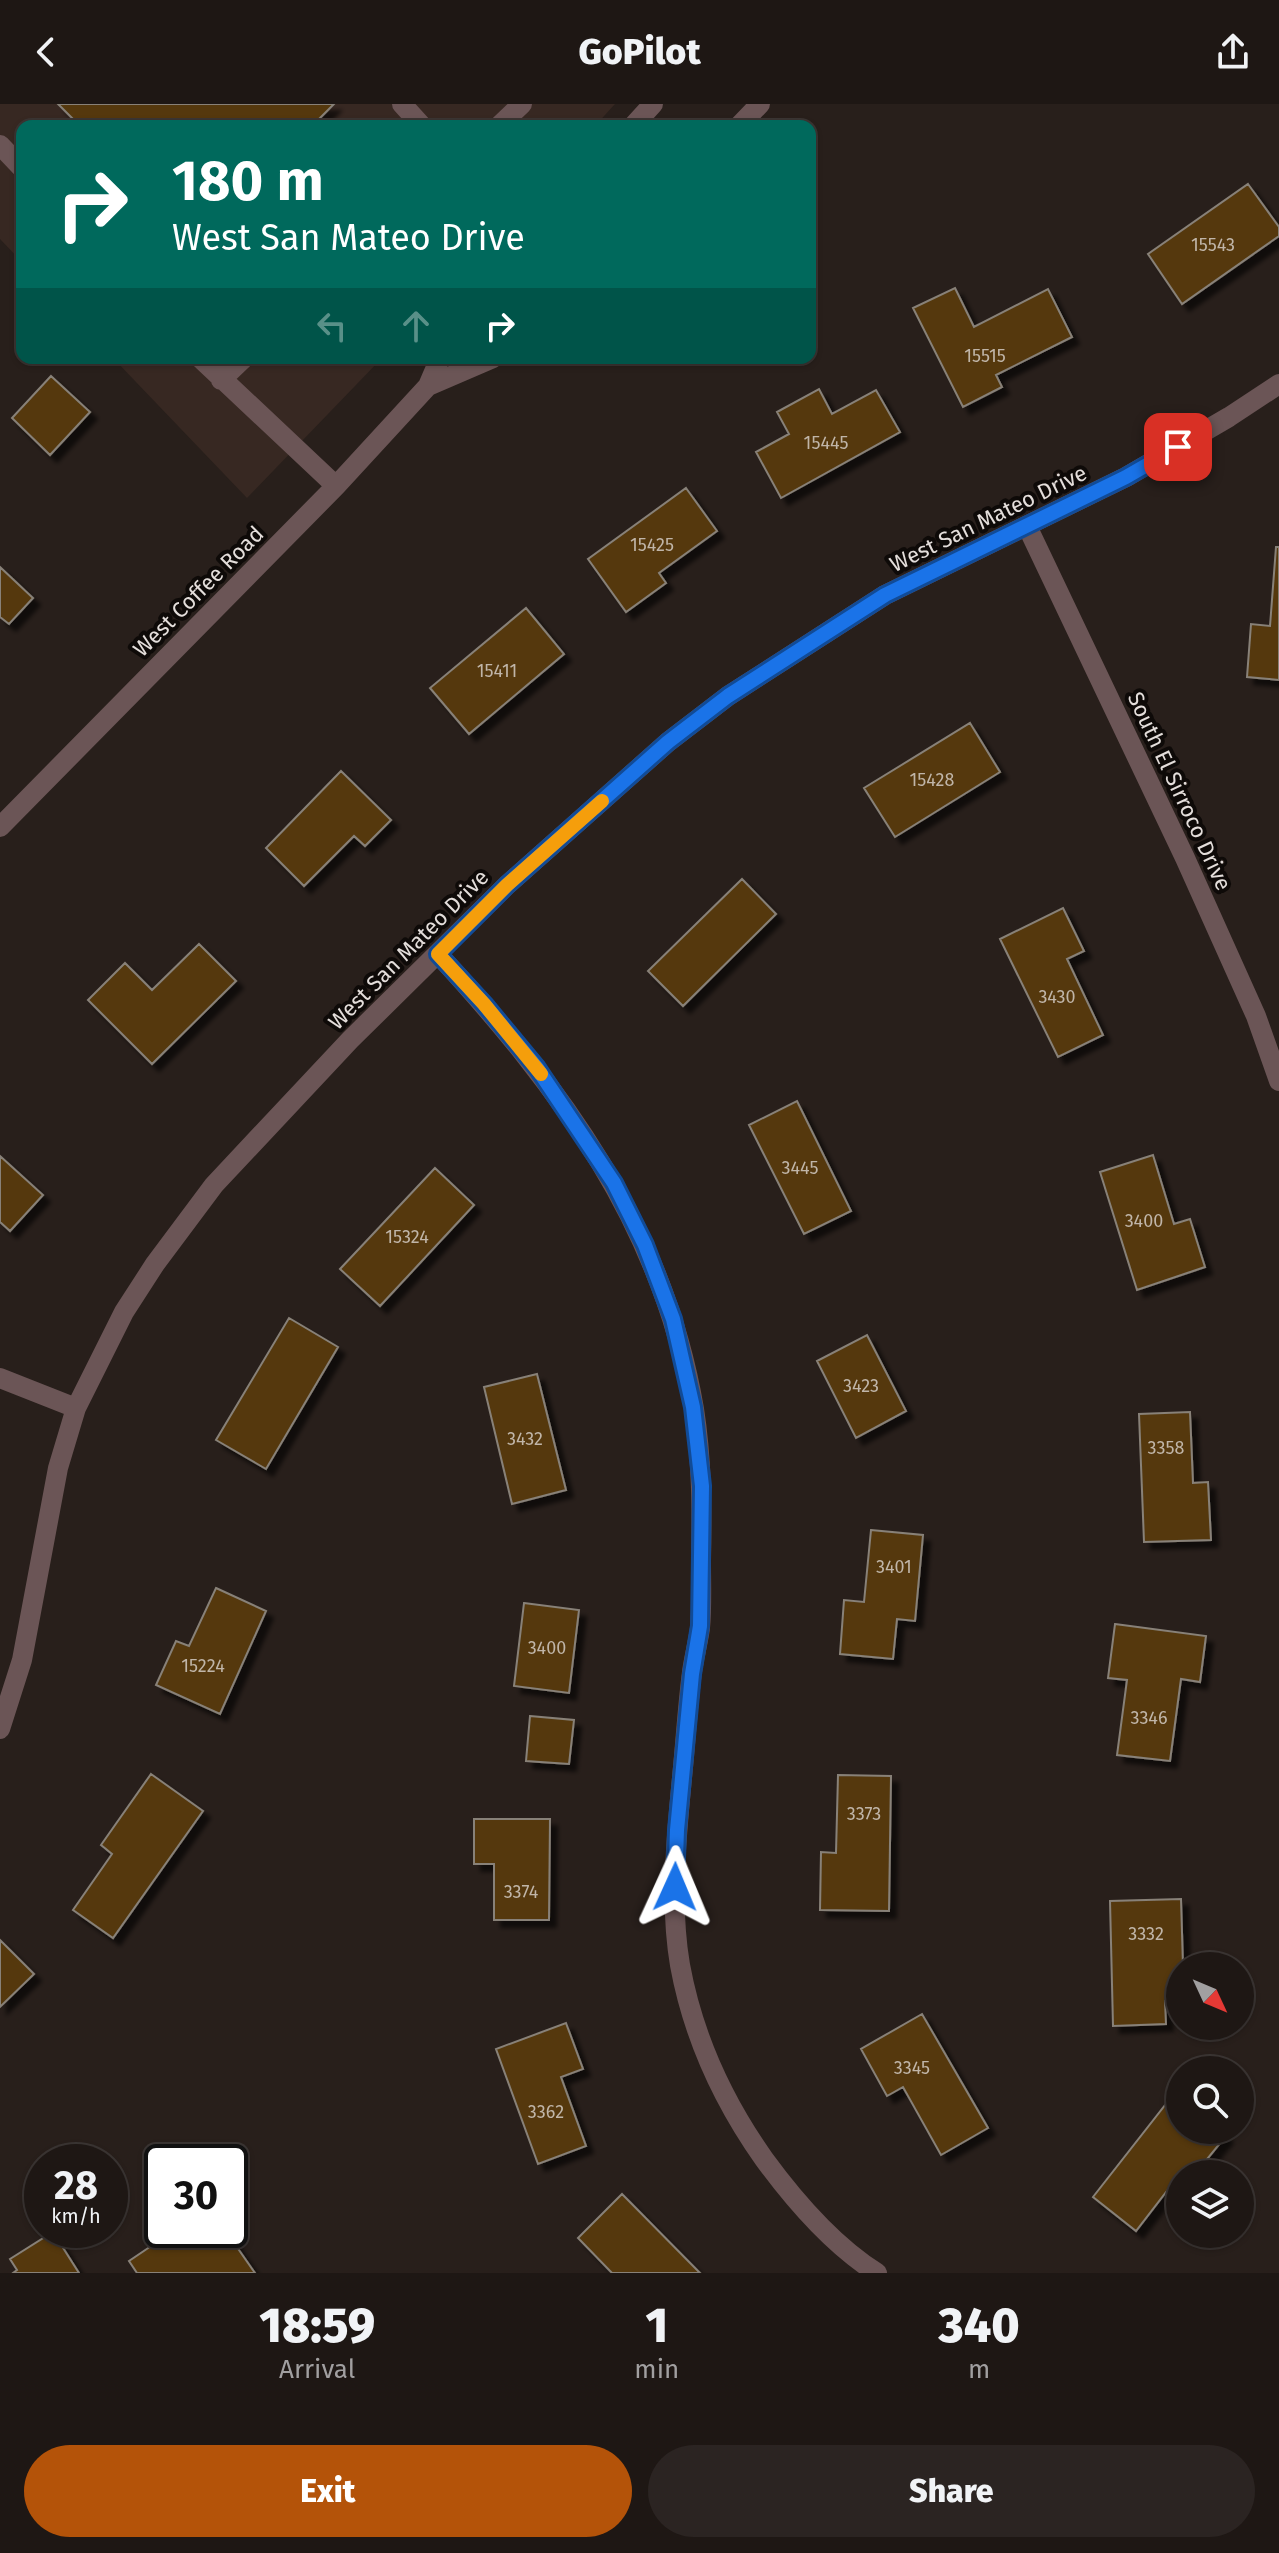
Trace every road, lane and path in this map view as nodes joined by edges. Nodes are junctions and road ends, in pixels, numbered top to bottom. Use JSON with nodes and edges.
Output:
{"nodes":[{"id":1,"x":402,"y":104,"type":"edge"},
{"id":2,"x":522,"y":104,"type":"edge"},
{"id":3,"x":653,"y":104,"type":"edge"},
{"id":4,"x":760,"y":104,"type":"edge"},
{"id":5,"x":417,"y":120,"type":"edge"},
{"id":6,"x":505,"y":120,"type":"edge"},
{"id":7,"x":638,"y":120,"type":"edge"},
{"id":8,"x":745,"y":120,"type":"edge"},
{"id":9,"x":0,"y":145,"type":"edge"},
{"id":10,"x":16,"y":162,"type":"edge"},
{"id":11,"x":206,"y":364,"type":"edge"},
{"id":12,"x":238,"y":364,"type":"edge"},
{"id":13,"x":437,"y":364,"type":"edge"},
{"id":14,"x":479,"y":364,"type":"edge"},
{"id":15,"x":221,"y":380,"type":"junction"},
{"id":16,"x":1279,"y":384,"type":"edge"},
{"id":17,"x":428,"y":386,"type":"junction"},
{"id":18,"x":336,"y":486,"type":"junction"},
{"id":19,"x":1027,"y":526,"type":"junction"},
{"id":20,"x":0,"y":827,"type":"edge"},
{"id":21,"x":438,"y":954,"type":"junction"},
{"id":22,"x":1279,"y":1081,"type":"edge"},
{"id":23,"x":0,"y":1378,"type":"edge"},
{"id":24,"x":76,"y":1408,"type":"junction"},
{"id":25,"x":0,"y":1729,"type":"edge"},
{"id":26,"x":877,"y":2273,"type":"edge"}],
"edges":[{"from":1,"to":5,"type":"street"},
{"from":2,"to":6,"type":"street"},
{"from":3,"to":7,"type":"street"},
{"from":4,"to":8,"type":"street"},
{"from":9,"to":10,"type":"street"},
{"from":11,"to":15,"type":"street"},
{"from":12,"to":15,"type":"street"},
{"from":13,"to":17,"type":"street","name":"West Coffee Road"},
{"from":14,"to":17,"type":"street","name":"West Coffee Road"},
{"from":15,"to":18,"type":"street"},
{"from":16,"to":19,"type":"street","name":"West San Mateo Drive"},
{"from":17,"to":18,"type":"street","name":"West Coffee Road"},
{"from":18,"to":20,"type":"street","name":"West Coffee Road"},
{"from":19,"to":21,"type":"street","name":"West San Mateo Drive"},
{"from":19,"to":22,"type":"street","name":"South El Sirroco Drive"},
{"from":21,"to":24,"type":"street","name":"West San Mateo Drive"},
{"from":21,"to":26,"type":"street"},
{"from":23,"to":24,"type":"street"},
{"from":24,"to":25,"type":"street","name":"West San Mateo Drive"}]}
